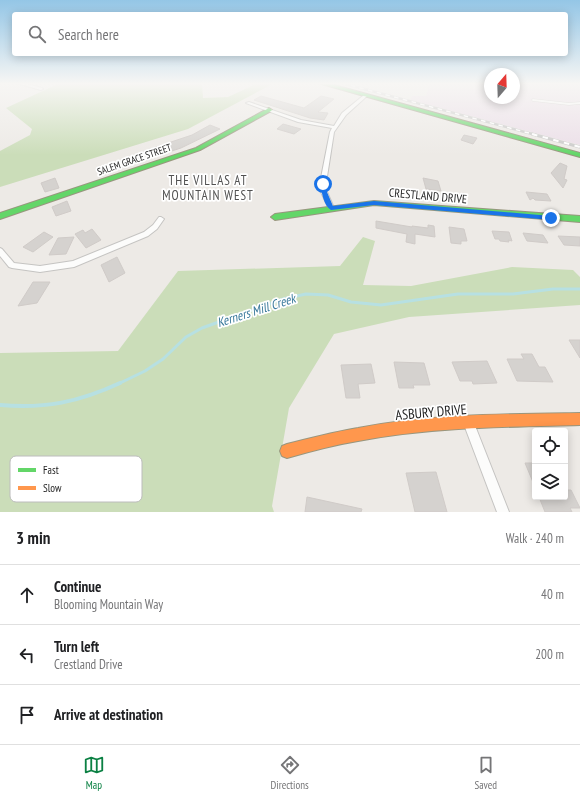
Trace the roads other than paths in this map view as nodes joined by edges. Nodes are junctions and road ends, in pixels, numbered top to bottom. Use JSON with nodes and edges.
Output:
{"nodes":[{"id":1,"x":260,"y":107,"type":"edge"},
{"id":2,"x":352,"y":107,"type":"edge"},
{"id":3,"x":405,"y":107,"type":"edge"},
{"id":4,"x":269,"y":110,"type":"junction"},
{"id":5,"x":334,"y":127,"type":"junction"},
{"id":6,"x":580,"y":155,"type":"edge"},
{"id":7,"x":331,"y":208,"type":"junction"},
{"id":8,"x":0,"y":216,"type":"edge"},
{"id":9,"x":274,"y":217,"type":"dead end"},
{"id":10,"x":161,"y":219,"type":"dead end"},
{"id":11,"x":580,"y":219,"type":"edge"},
{"id":12,"x":0,"y":252,"type":"edge"},
{"id":13,"x":580,"y":419,"type":"edge"},
{"id":14,"x":468,"y":422,"type":"junction"},
{"id":15,"x":287,"y":451,"type":"dead end"},
{"id":16,"x":503,"y":512,"type":"edge"}],
"edges":[{"from":1,"to":4,"type":"street"},
{"from":2,"to":5,"type":"street"},
{"from":3,"to":6,"type":"street"},
{"from":4,"to":5,"type":"street"},
{"from":4,"to":8,"type":"street","name":"SALEM GRACE STREET"},
{"from":5,"to":7,"type":"street"},
{"from":7,"to":9,"type":"street","name":"CRESTLAND DRIVE"},
{"from":7,"to":11,"type":"street","name":"CRESTLAND DRIVE"},
{"from":10,"to":12,"type":"street"},
{"from":13,"to":14,"type":"street","name":"ASBURY DRIVE"},
{"from":14,"to":15,"type":"street","name":"ASBURY DRIVE"},
{"from":14,"to":16,"type":"street"}]}
